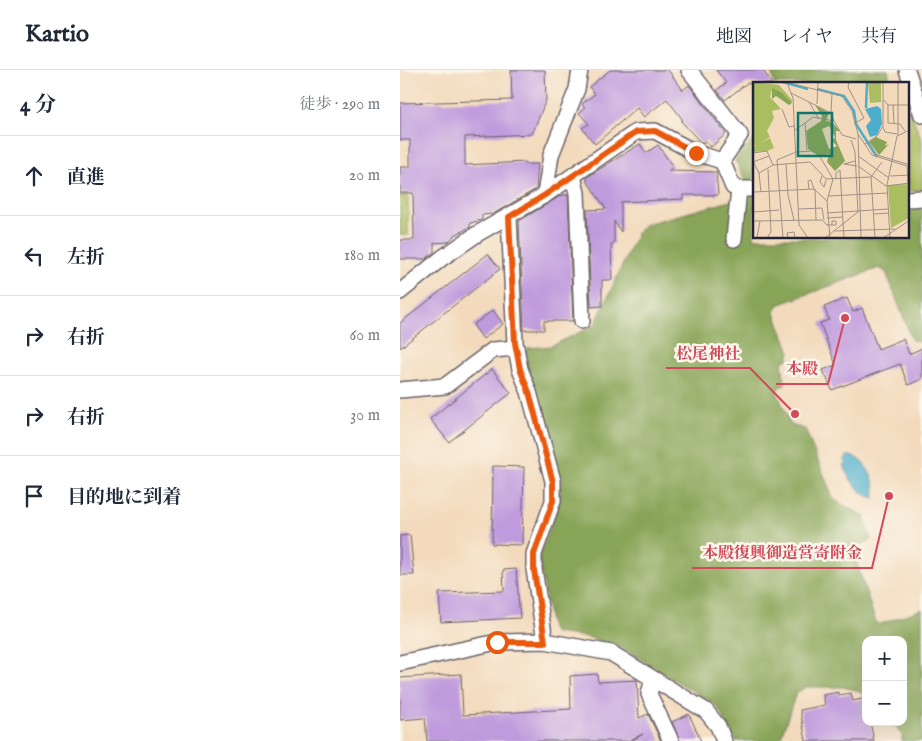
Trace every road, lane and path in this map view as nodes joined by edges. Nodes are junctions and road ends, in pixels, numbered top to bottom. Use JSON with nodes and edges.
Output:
{"nodes":[{"id":1,"x":580,"y":70,"type":"edge"},
{"id":2,"x":689,"y":70,"type":"edge"},
{"id":3,"x":907,"y":70,"type":"edge"},
{"id":4,"x":922,"y":115,"type":"edge"},
{"id":5,"x":722,"y":161,"type":"junction"},
{"id":6,"x":573,"y":176,"type":"junction"},
{"id":7,"x":747,"y":189,"type":"edge"},
{"id":8,"x":545,"y":195,"type":"junction"},
{"id":9,"x":509,"y":217,"type":"junction"},
{"id":10,"x":734,"y":239,"type":"dead end"},
{"id":11,"x":400,"y":292,"type":"edge"},
{"id":12,"x":582,"y":321,"type":"dead end"},
{"id":13,"x":516,"y":348,"type":"junction"},
{"id":14,"x":400,"y":390,"type":"edge"},
{"id":15,"x":545,"y":642,"type":"junction"},
{"id":16,"x":400,"y":663,"type":"edge"},
{"id":17,"x":653,"y":678,"type":"junction"},
{"id":18,"x":671,"y":741,"type":"edge"},
{"id":19,"x":724,"y":741,"type":"edge"}],
"edges":[{"from":1,"to":8,"type":"street"},
{"from":2,"to":5,"type":"street"},
{"from":3,"to":4,"type":"street"},
{"from":5,"to":6,"type":"street"},
{"from":5,"to":7,"type":"street"},
{"from":6,"to":8,"type":"street"},
{"from":6,"to":12,"type":"street"},
{"from":7,"to":10,"type":"street"},
{"from":8,"to":9,"type":"street"},
{"from":9,"to":11,"type":"street"},
{"from":9,"to":13,"type":"street"},
{"from":13,"to":14,"type":"street"},
{"from":13,"to":15,"type":"street"},
{"from":15,"to":16,"type":"street"},
{"from":15,"to":17,"type":"street"},
{"from":17,"to":18,"type":"street"},
{"from":17,"to":19,"type":"street"}]}
